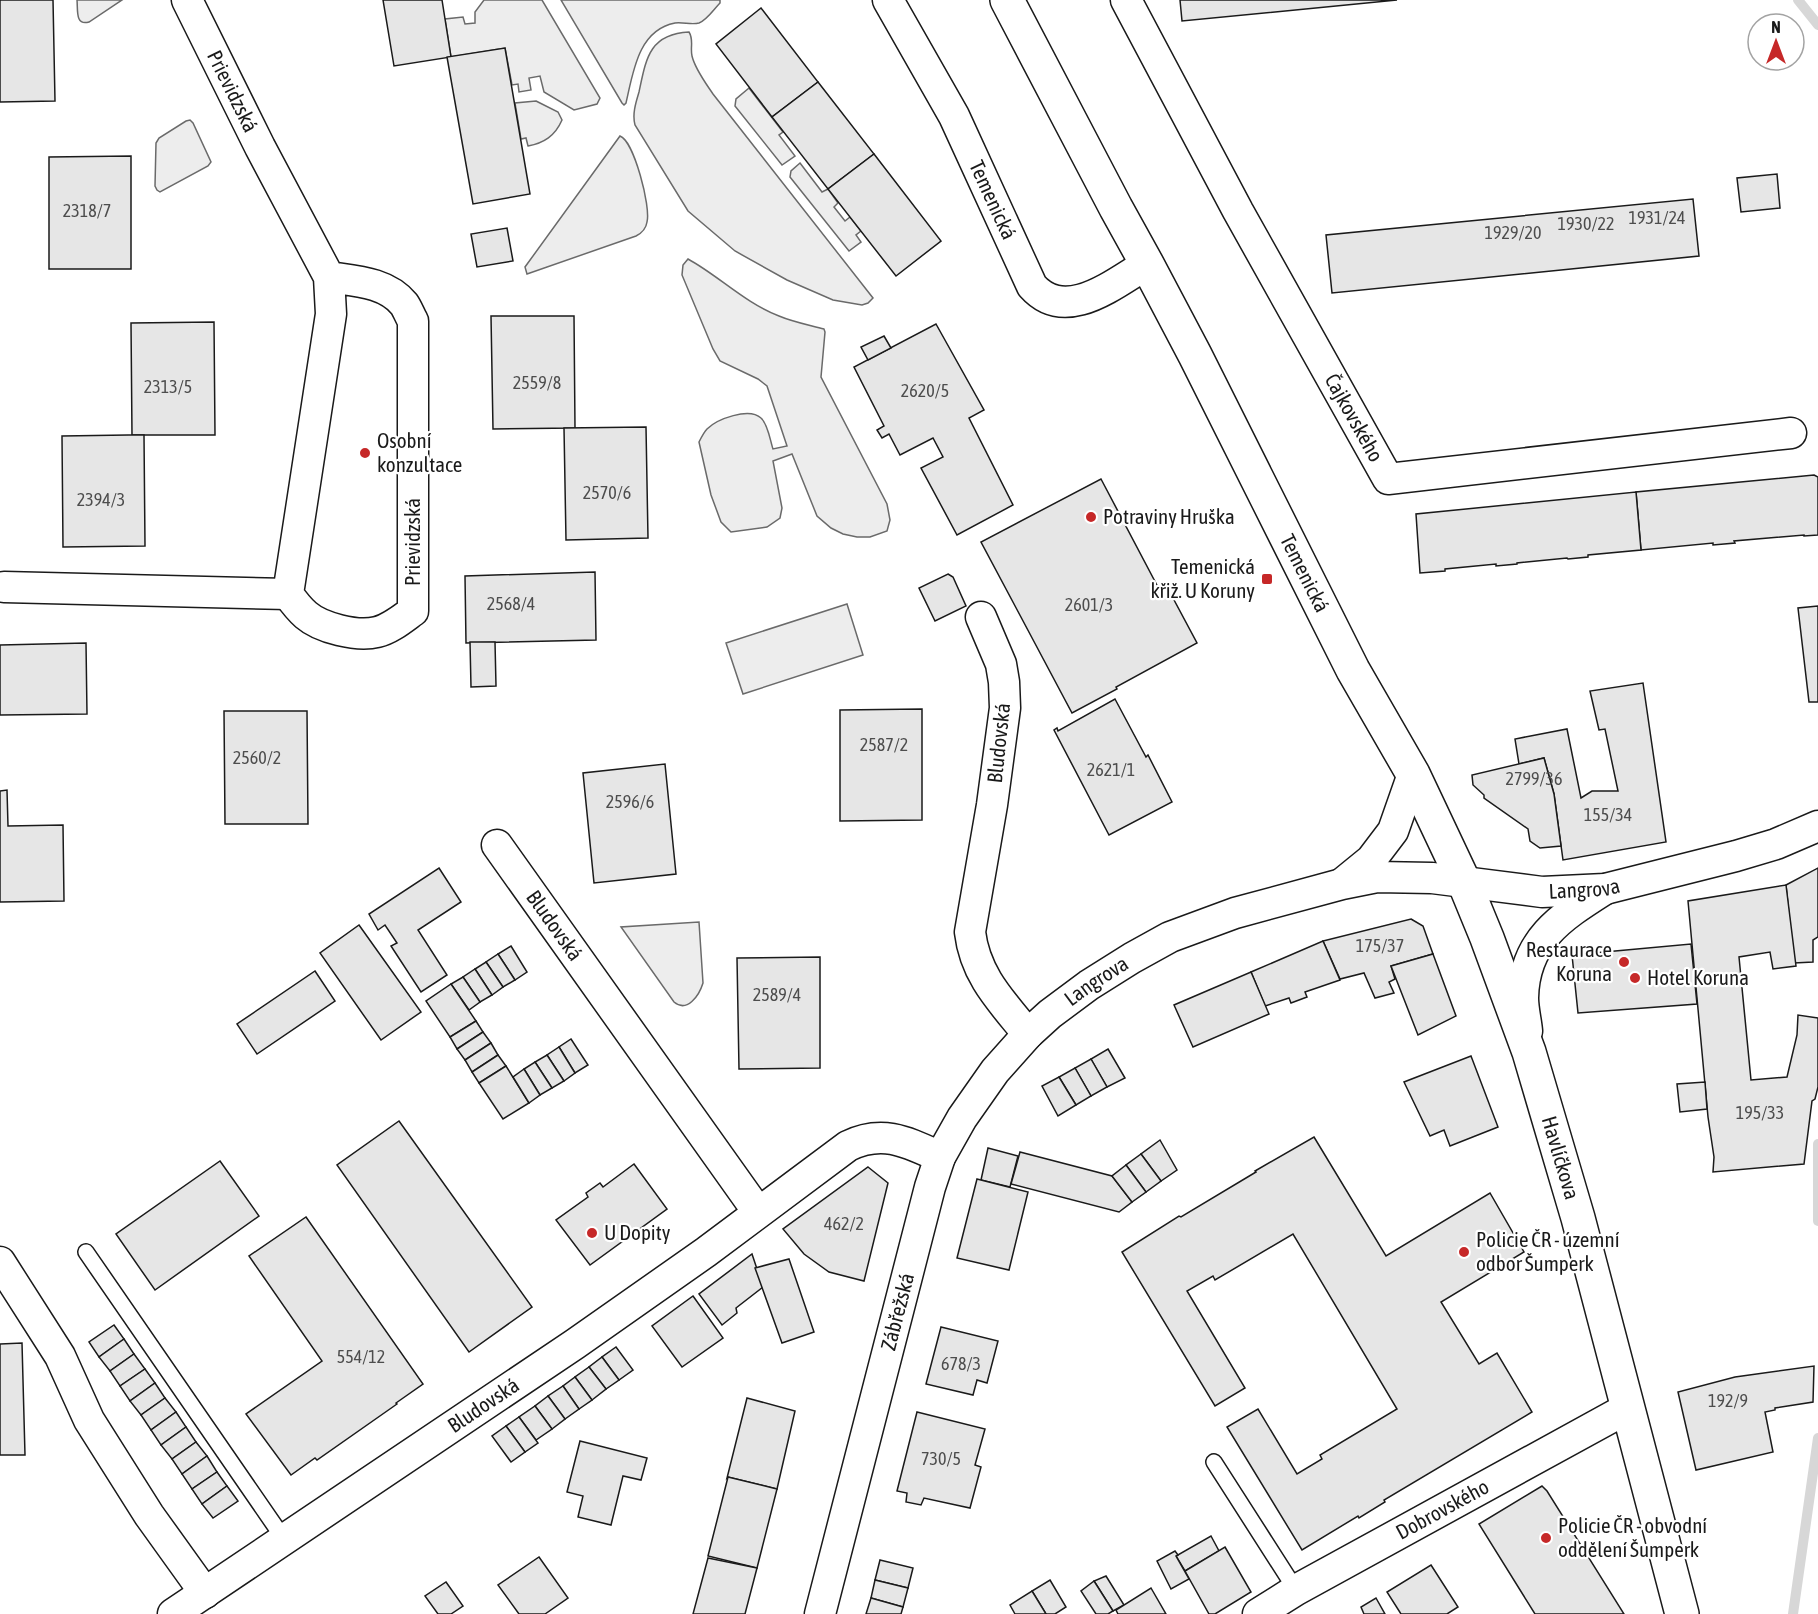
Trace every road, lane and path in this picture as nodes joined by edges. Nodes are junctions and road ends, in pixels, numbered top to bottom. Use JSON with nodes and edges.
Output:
{"nodes":[{"id":1,"x":187,"y":0,"type":"edge"},
{"id":2,"x":888,"y":0,"type":"edge"},
{"id":3,"x":1007,"y":0,"type":"edge"},
{"id":4,"x":1125,"y":0,"type":"edge"},
{"id":5,"x":1147,"y":264,"type":"junction"},
{"id":6,"x":329,"y":277,"type":"junction"},
{"id":7,"x":1791,"y":433,"type":"dead end"},
{"id":8,"x":4,"y":588,"type":"dead end"},
{"id":9,"x":288,"y":594,"type":"junction"},
{"id":10,"x":981,"y":617,"type":"dead end"},
{"id":11,"x":1413,"y":774,"type":"junction"},
{"id":12,"x":1818,"y":826,"type":"edge"},
{"id":13,"x":497,"y":845,"type":"dead end"},
{"id":14,"x":1464,"y":882,"type":"junction"},
{"id":15,"x":1342,"y":884,"type":"junction"},
{"id":16,"x":1605,"y":889,"type":"junction"},
{"id":17,"x":1028,"y":1034,"type":"junction"},
{"id":18,"x":1529,"y":1052,"type":"junction"},
{"id":19,"x":940,"y":1157,"type":"junction"},
{"id":20,"x":758,"y":1212,"type":"junction"},
{"id":21,"x":86,"y":1252,"type":"dead end"},
{"id":22,"x":0,"y":1262,"type":"edge"},
{"id":23,"x":1628,"y":1408,"type":"junction"},
{"id":24,"x":1214,"y":1462,"type":"dead end"},
{"id":25,"x":284,"y":1539,"type":"junction"},
{"id":26,"x":1296,"y":1590,"type":"junction"},
{"id":27,"x":205,"y":1593,"type":"junction"},
{"id":28,"x":173,"y":1614,"type":"edge"},
{"id":29,"x":820,"y":1614,"type":"edge"},
{"id":30,"x":1258,"y":1614,"type":"edge"},
{"id":31,"x":1682,"y":1614,"type":"edge"}],
"edges":[{"from":1,"to":6,"type":"street","name":"Prievidzská"},
{"from":2,"to":5,"type":"street","name":"Temenická"},
{"from":3,"to":5,"type":"street","name":"Temenická"},
{"from":4,"to":7,"type":"street","name":"Čajkovského"},
{"from":5,"to":11,"type":"street","name":"Temenická"},
{"from":6,"to":9,"type":"street","name":"Prievidzská"},
{"from":6,"to":9,"type":"street","name":"Prievidzská"},
{"from":8,"to":9,"type":"street"},
{"from":10,"to":17,"type":"street","name":"Bludovská"},
{"from":11,"to":14,"type":"street","name":"Temenická"},
{"from":11,"to":15,"type":"street","name":"Langrova"},
{"from":12,"to":16,"type":"street","name":"Langrova"},
{"from":13,"to":20,"type":"street","name":"Bludovská"},
{"from":14,"to":15,"type":"street","name":"Langrova"},
{"from":14,"to":16,"type":"street","name":"Langrova"},
{"from":14,"to":18,"type":"street","name":"Havlíčkova"},
{"from":15,"to":17,"type":"street","name":"Langrova"},
{"from":16,"to":18,"type":"street"},
{"from":17,"to":19,"type":"street","name":"Zábřežská"},
{"from":18,"to":23,"type":"street","name":"Havlíčkova"},
{"from":19,"to":20,"type":"street","name":"Bludovská"},
{"from":19,"to":29,"type":"street","name":"Zábřežská"},
{"from":20,"to":25,"type":"street","name":"Bludovská"},
{"from":21,"to":25,"type":"lane"},
{"from":22,"to":27,"type":"street"},
{"from":23,"to":26,"type":"street","name":"Dobrovského"},
{"from":23,"to":31,"type":"street","name":"Havlíčkova"},
{"from":24,"to":26,"type":"lane"},
{"from":25,"to":27,"type":"street","name":"Bludovská"},
{"from":26,"to":30,"type":"street","name":"Dobrovského"},
{"from":27,"to":28,"type":"street","name":"Bludovská"}]}
